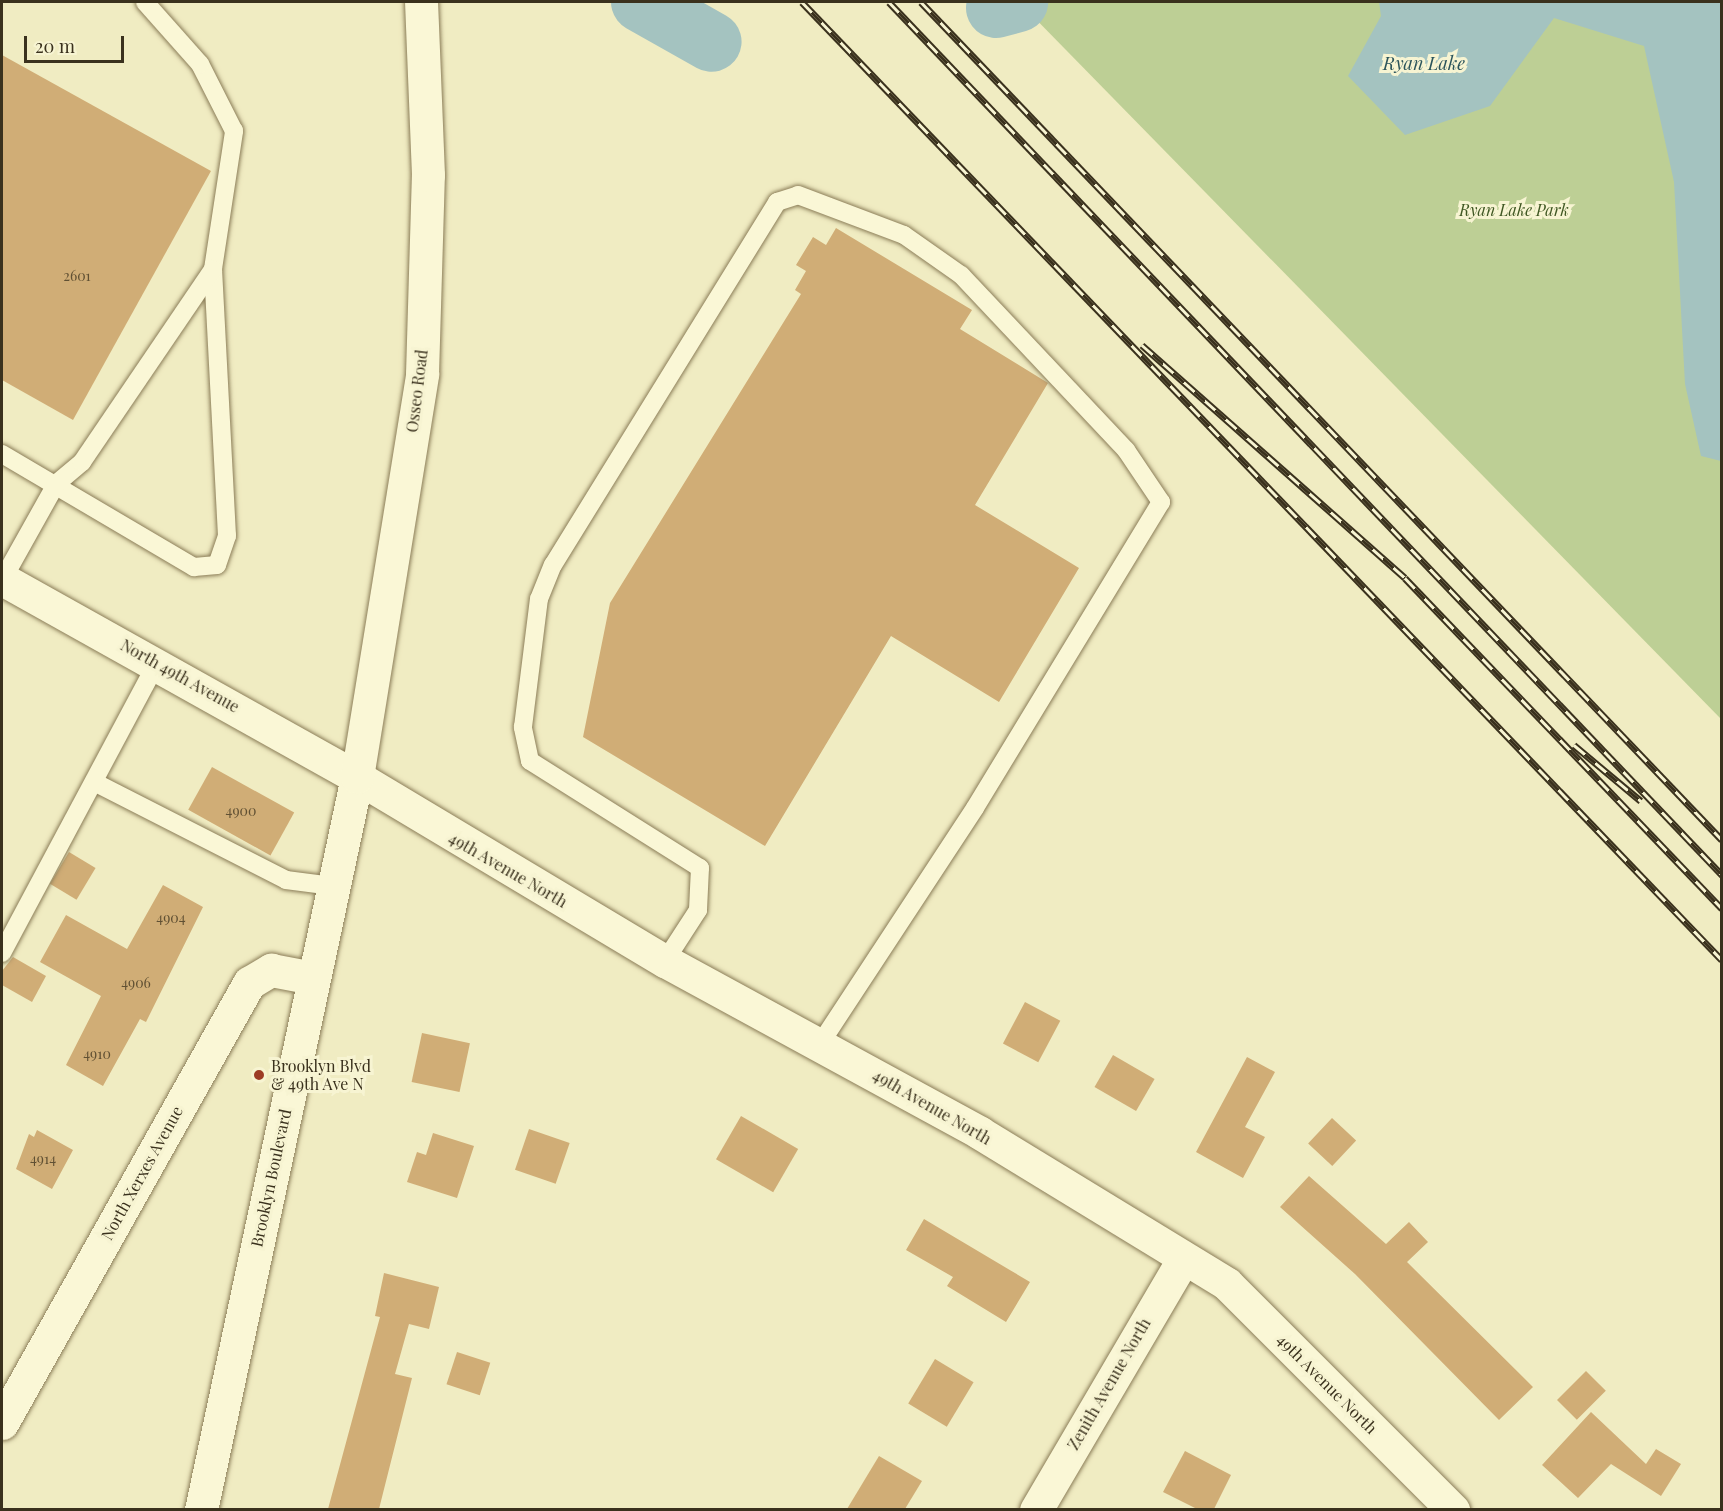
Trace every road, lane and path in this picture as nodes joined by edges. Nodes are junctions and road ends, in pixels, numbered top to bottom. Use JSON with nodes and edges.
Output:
{"nodes":[{"id":1,"x":145,"y":2,"type":"edge"},
{"id":2,"x":422,"y":2,"type":"edge"},
{"id":3,"x":213,"y":269,"type":"junction"},
{"id":4,"x":2,"y":454,"type":"edge"},
{"id":5,"x":56,"y":484,"type":"junction"},
{"id":6,"x":2,"y":579,"type":"edge"},
{"id":7,"x":158,"y":663,"type":"junction"},
{"id":8,"x":357,"y":777,"type":"junction"},
{"id":9,"x":96,"y":783,"type":"junction"},
{"id":10,"x":333,"y":886,"type":"junction"},
{"id":11,"x":2,"y":953,"type":"edge"},
{"id":12,"x":665,"y":961,"type":"junction"},
{"id":13,"x":313,"y":978,"type":"junction"},
{"id":14,"x":819,"y":1044,"type":"junction"},
{"id":15,"x":1182,"y":1259,"type":"junction"},
{"id":16,"x":2,"y":1423,"type":"edge"},
{"id":17,"x":201,"y":1509,"type":"edge"},
{"id":18,"x":1036,"y":1509,"type":"edge"},
{"id":19,"x":1453,"y":1509,"type":"edge"}],
"edges":[{"from":1,"to":3,"type":"lane"},
{"from":2,"to":8,"type":"street","name":"Osseo Road"},
{"from":3,"to":5,"type":"lane"},
{"from":3,"to":5,"type":"lane"},
{"from":4,"to":5,"type":"lane"},
{"from":5,"to":6,"type":"lane"},
{"from":6,"to":7,"type":"street","name":"North 49th Avenue"},
{"from":7,"to":8,"type":"street","name":"North 49th Avenue"},
{"from":7,"to":9,"type":"lane"},
{"from":8,"to":10,"type":"street","name":"Brooklyn Boulevard"},
{"from":8,"to":12,"type":"street","name":"49th Avenue North"},
{"from":9,"to":10,"type":"lane"},
{"from":9,"to":11,"type":"lane"},
{"from":10,"to":13,"type":"street","name":"Brooklyn Boulevard"},
{"from":12,"to":14,"type":"street","name":"49th Avenue North"},
{"from":12,"to":14,"type":"lane"},
{"from":13,"to":16,"type":"street","name":"North Xerxes Avenue"},
{"from":13,"to":17,"type":"street","name":"Brooklyn Boulevard"},
{"from":14,"to":15,"type":"street","name":"49th Avenue North"},
{"from":15,"to":18,"type":"street","name":"Zenith Avenue North"},
{"from":15,"to":19,"type":"street","name":"49th Avenue North"}]}
